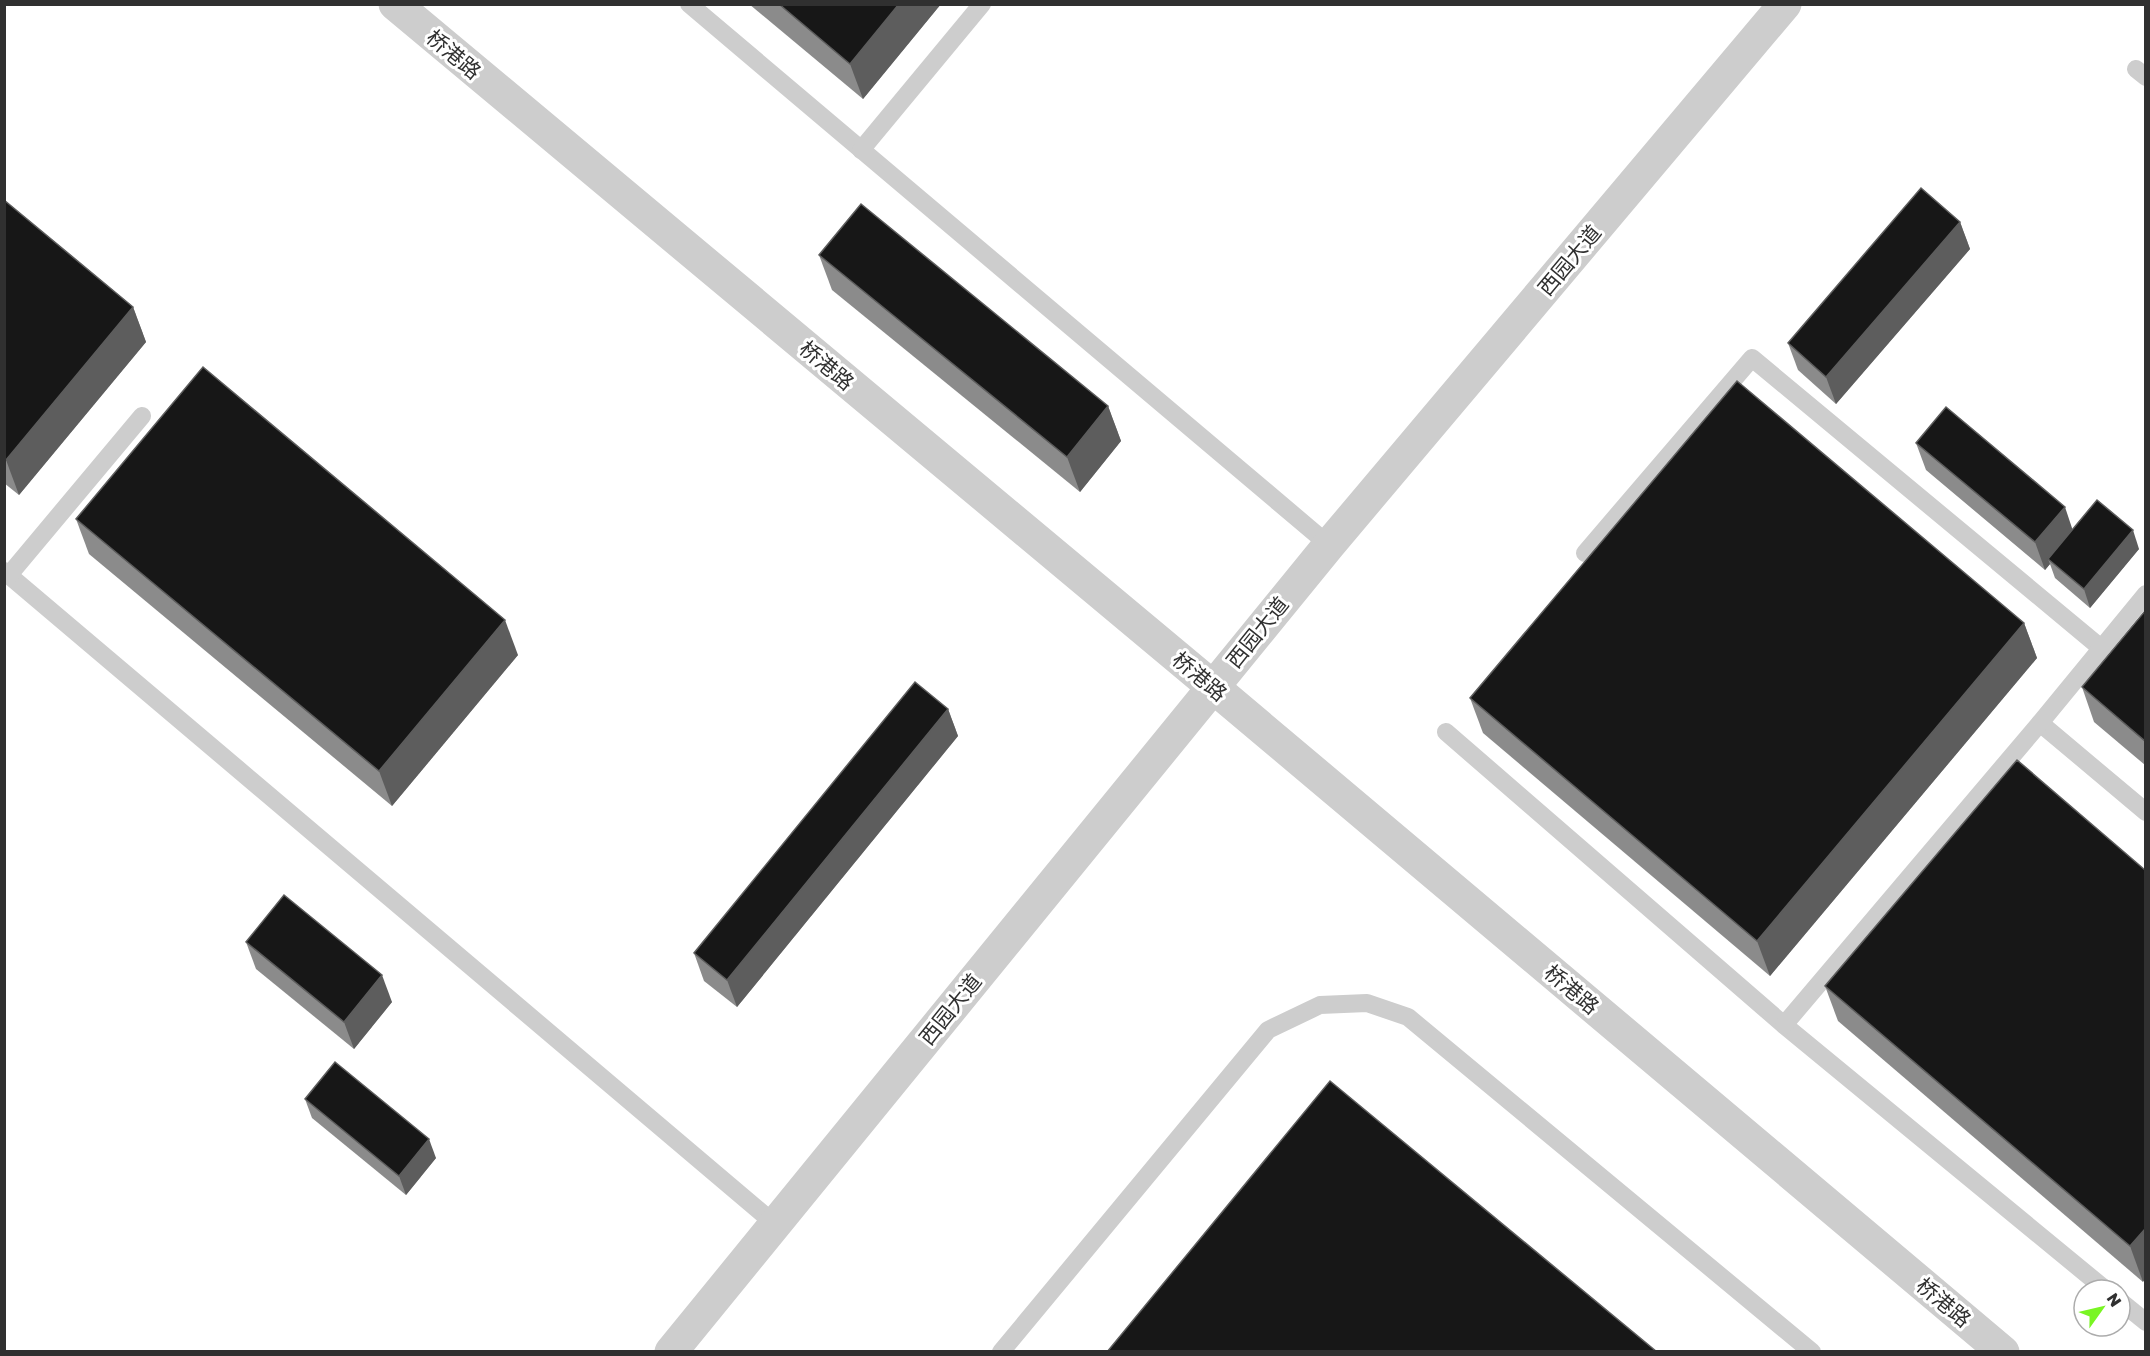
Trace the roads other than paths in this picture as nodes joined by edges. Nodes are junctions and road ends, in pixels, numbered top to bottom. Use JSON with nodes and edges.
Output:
{"nodes":[{"id":1,"x":395,"y":4,"type":"edge"},
{"id":2,"x":689,"y":4,"type":"edge"},
{"id":3,"x":982,"y":4,"type":"edge"},
{"id":4,"x":1785,"y":4,"type":"edge"},
{"id":5,"x":861,"y":150,"type":"junction"},
{"id":6,"x":142,"y":416,"type":"dead end"},
{"id":7,"x":1329,"y":544,"type":"junction"},
{"id":8,"x":1585,"y":553,"type":"dead end"},
{"id":9,"x":7,"y":573,"type":"edge"},
{"id":10,"x":2145,"y":594,"type":"edge"},
{"id":11,"x":2101,"y":648,"type":"junction"},
{"id":12,"x":1213,"y":687,"type":"junction"},
{"id":13,"x":2040,"y":723,"type":"junction"},
{"id":14,"x":1446,"y":732,"type":"dead end"},
{"id":15,"x":2145,"y":812,"type":"edge"},
{"id":16,"x":1784,"y":1025,"type":"junction"},
{"id":17,"x":775,"y":1224,"type":"junction"},
{"id":18,"x":2091,"y":1278,"type":"edge"},
{"id":19,"x":2132,"y":1311,"type":"edge"},
{"id":20,"x":2145,"y":1322,"type":"edge"},
{"id":21,"x":671,"y":1352,"type":"edge"},
{"id":22,"x":1001,"y":1352,"type":"edge"},
{"id":23,"x":1812,"y":1352,"type":"edge"},
{"id":24,"x":2003,"y":1352,"type":"edge"}],
"edges":[{"from":1,"to":12,"type":"street","name":"桥港路"},
{"from":2,"to":5,"type":"lane"},
{"from":3,"to":5,"type":"lane"},
{"from":4,"to":7,"type":"street","name":"西园大道"},
{"from":5,"to":7,"type":"lane"},
{"from":6,"to":9,"type":"lane"},
{"from":7,"to":12,"type":"street","name":"西园大道"},
{"from":8,"to":11,"type":"lane"},
{"from":9,"to":17,"type":"lane"},
{"from":10,"to":11,"type":"lane"},
{"from":11,"to":13,"type":"lane"},
{"from":12,"to":17,"type":"street","name":"西园大道"},
{"from":12,"to":24,"type":"street","name":"桥港路"},
{"from":13,"to":15,"type":"lane"},
{"from":13,"to":16,"type":"lane"},
{"from":14,"to":16,"type":"lane"},
{"from":16,"to":18,"type":"lane"},
{"from":17,"to":21,"type":"street","name":"西园大道"},
{"from":19,"to":20,"type":"lane"},
{"from":22,"to":23,"type":"lane"}]}
